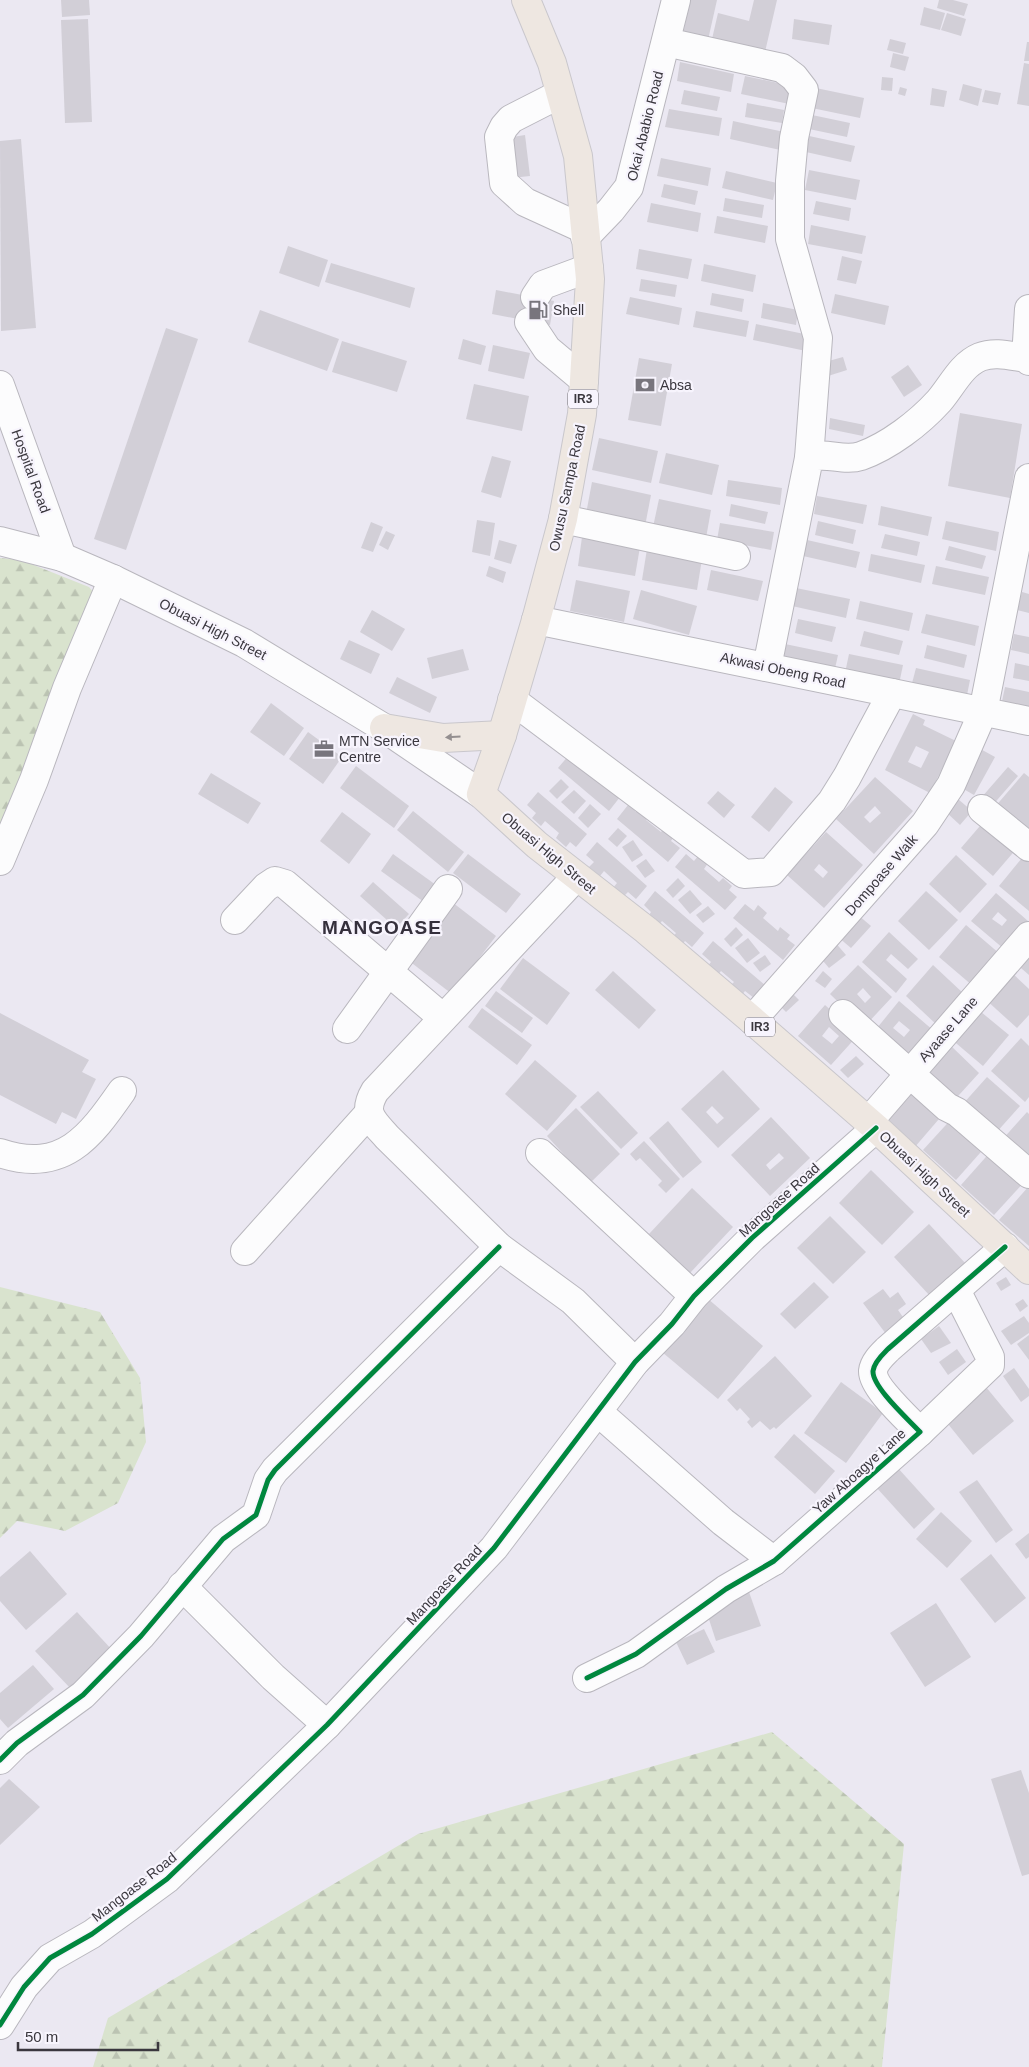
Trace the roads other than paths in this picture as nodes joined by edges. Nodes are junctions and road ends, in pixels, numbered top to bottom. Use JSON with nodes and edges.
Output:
{"nodes":[{"id":1,"x":526,"y":0,"type":"edge"},
{"id":2,"x":676,"y":0,"type":"edge"},
{"id":3,"x":666,"y":42,"type":"junction"},
{"id":4,"x":560,"y":94,"type":"junction"},
{"id":5,"x":584,"y":233,"type":"junction"},
{"id":6,"x":589,"y":268,"type":"junction"},
{"id":7,"x":1029,"y":309,"type":"edge"},
{"id":8,"x":1027,"y":360,"type":"edge"},
{"id":9,"x":584,"y":380,"type":"junction"},
{"id":10,"x":0,"y":385,"type":"edge"},
{"id":11,"x":809,"y":458,"type":"junction"},
{"id":12,"x":1029,"y":478,"type":"edge"},
{"id":13,"x":563,"y":519,"type":"junction"},
{"id":14,"x":0,"y":541,"type":"edge"},
{"id":15,"x":736,"y":556,"type":"dead end"},
{"id":16,"x":62,"y":557,"type":"junction"},
{"id":17,"x":113,"y":579,"type":"junction"},
{"id":18,"x":536,"y":620,"type":"junction"},
{"id":19,"x":767,"y":667,"type":"junction"},
{"id":20,"x":892,"y":693,"type":"junction"},
{"id":21,"x":512,"y":700,"type":"junction"},
{"id":22,"x":983,"y":712,"type":"junction"},
{"id":23,"x":1029,"y":721,"type":"edge"},
{"id":24,"x":384,"y":728,"type":"junction"},
{"id":25,"x":502,"y":735,"type":"junction"},
{"id":26,"x":481,"y":794,"type":"junction"},
{"id":27,"x":982,"y":809,"type":"dead end"},
{"id":28,"x":1029,"y":847,"type":"edge"},
{"id":29,"x":0,"y":861,"type":"edge"},
{"id":30,"x":576,"y":877,"type":"junction"},
{"id":31,"x":448,"y":889,"type":"dead end"},
{"id":32,"x":234,"y":920,"type":"dead end"},
{"id":33,"x":1029,"y":936,"type":"edge"},
{"id":34,"x":388,"y":971,"type":"junction"},
{"id":35,"x":843,"y":1014,"type":"dead end"},
{"id":36,"x":443,"y":1018,"type":"junction"},
{"id":37,"x":752,"y":1020,"type":"junction"},
{"id":38,"x":347,"y":1029,"type":"dead end"},
{"id":39,"x":910,"y":1073,"type":"junction"},
{"id":40,"x":122,"y":1091,"type":"dead end"},
{"id":41,"x":369,"y":1113,"type":"junction"},
{"id":42,"x":872,"y":1125,"type":"junction"},
{"id":43,"x":0,"y":1153,"type":"edge"},
{"id":44,"x":540,"y":1153,"type":"dead end"},
{"id":45,"x":1029,"y":1174,"type":"edge"},
{"id":46,"x":1005,"y":1247,"type":"junction"},
{"id":47,"x":499,"y":1248,"type":"junction"},
{"id":48,"x":245,"y":1251,"type":"dead end"},
{"id":49,"x":1029,"y":1270,"type":"edge"},
{"id":50,"x":956,"y":1290,"type":"junction"},
{"id":51,"x":694,"y":1296,"type":"junction"},
{"id":52,"x":635,"y":1362,"type":"junction"},
{"id":53,"x":598,"y":1412,"type":"junction"},
{"id":54,"x":920,"y":1432,"type":"junction"},
{"id":55,"x":774,"y":1560,"type":"junction"},
{"id":56,"x":182,"y":1586,"type":"junction"},
{"id":57,"x":586,"y":1678,"type":"dead end"},
{"id":58,"x":327,"y":1725,"type":"junction"},
{"id":59,"x":0,"y":1760,"type":"edge"},
{"id":60,"x":0,"y":2025,"type":"edge"}],
"edges":[{"from":1,"to":4,"type":"main road","name":"Owusu Sampa Road","number":"IR3"},
{"from":2,"to":3,"type":"street","name":"Okai Ababio Road"},
{"from":3,"to":5,"type":"street","name":"Okai Ababio Road"},
{"from":3,"to":11,"type":"street"},
{"from":4,"to":5,"type":"main road","name":"Owusu Sampa Road","number":"IR3"},
{"from":4,"to":5,"type":"street"},
{"from":5,"to":6,"type":"main road","name":"Owusu Sampa Road","number":"IR3"},
{"from":6,"to":9,"type":"main road","name":"Owusu Sampa Road","number":"IR3"},
{"from":6,"to":9,"type":"street"},
{"from":7,"to":8,"type":"street"},
{"from":8,"to":11,"type":"street"},
{"from":9,"to":13,"type":"main road","name":"Owusu Sampa Road","number":"IR3"},
{"from":10,"to":16,"type":"street","name":"Hospital Road"},
{"from":11,"to":19,"type":"street"},
{"from":12,"to":22,"type":"street","name":"Dompoase Walk"},
{"from":13,"to":15,"type":"street"},
{"from":13,"to":18,"type":"main road","name":"Owusu Sampa Road","number":"IR3"},
{"from":14,"to":16,"type":"street","name":"Obuasi High Street"},
{"from":16,"to":17,"type":"street","name":"Obuasi High Street"},
{"from":17,"to":24,"type":"street","name":"Obuasi High Street"},
{"from":17,"to":29,"type":"street"},
{"from":18,"to":19,"type":"street","name":"Akwasi Obeng Road"},
{"from":18,"to":21,"type":"main road","name":"Owusu Sampa Road","number":"IR3"},
{"from":19,"to":20,"type":"street","name":"Akwasi Obeng Road"},
{"from":20,"to":21,"type":"street"},
{"from":20,"to":22,"type":"street","name":"Akwasi Obeng Road"},
{"from":21,"to":25,"type":"main road","name":"Owusu Sampa Road","number":"IR3"},
{"from":22,"to":23,"type":"street","name":"Akwasi Obeng Road"},
{"from":22,"to":37,"type":"street","name":"Dompoase Walk"},
{"from":25,"to":24,"type":"main road","one_way":true},
{"from":24,"to":26,"type":"street","name":"Obuasi High Street"},
{"from":25,"to":26,"type":"main road","name":"Owusu Sampa Road","number":"IR3"},
{"from":26,"to":30,"type":"main road","name":"Obuasi High Street","number":"IR3"},
{"from":27,"to":28,"type":"street"},
{"from":30,"to":36,"type":"street"},
{"from":30,"to":37,"type":"main road","name":"Obuasi High Street","number":"IR3"},
{"from":31,"to":34,"type":"street"},
{"from":32,"to":34,"type":"street"},
{"from":33,"to":39,"type":"street","name":"Ayaase Lane"},
{"from":34,"to":36,"type":"street"},
{"from":34,"to":38,"type":"street"},
{"from":35,"to":39,"type":"street"},
{"from":36,"to":41,"type":"street"},
{"from":37,"to":42,"type":"main road","name":"Obuasi High Street","number":"IR3"},
{"from":39,"to":42,"type":"street","name":"Ayaase Lane"},
{"from":39,"to":45,"type":"street"},
{"from":40,"to":43,"type":"street"},
{"from":41,"to":47,"type":"street"},
{"from":41,"to":48,"type":"street"},
{"from":42,"to":46,"type":"main road","name":"Obuasi High Street","number":"IR3"},
{"from":42,"to":51,"type":"street","name":"Mangoase Road"},
{"from":44,"to":51,"type":"street"},
{"from":46,"to":49,"type":"main road","name":"Obuasi High Street","number":"IR3"},
{"from":46,"to":50,"type":"street","name":"Yaw Aboagye Lane"},
{"from":47,"to":52,"type":"street"},
{"from":47,"to":56,"type":"street"},
{"from":50,"to":54,"type":"street"},
{"from":50,"to":54,"type":"street","name":"Yaw Aboagye Lane"},
{"from":51,"to":52,"type":"street","name":"Mangoase Road"},
{"from":52,"to":53,"type":"street","name":"Mangoase Road"},
{"from":53,"to":55,"type":"street"},
{"from":53,"to":58,"type":"street","name":"Mangoase Road"},
{"from":54,"to":55,"type":"street","name":"Yaw Aboagye Lane"},
{"from":55,"to":57,"type":"street","name":"Yaw Aboagye Lane"},
{"from":56,"to":58,"type":"street"},
{"from":56,"to":59,"type":"street"},
{"from":58,"to":60,"type":"street","name":"Mangoase Road"}]}
